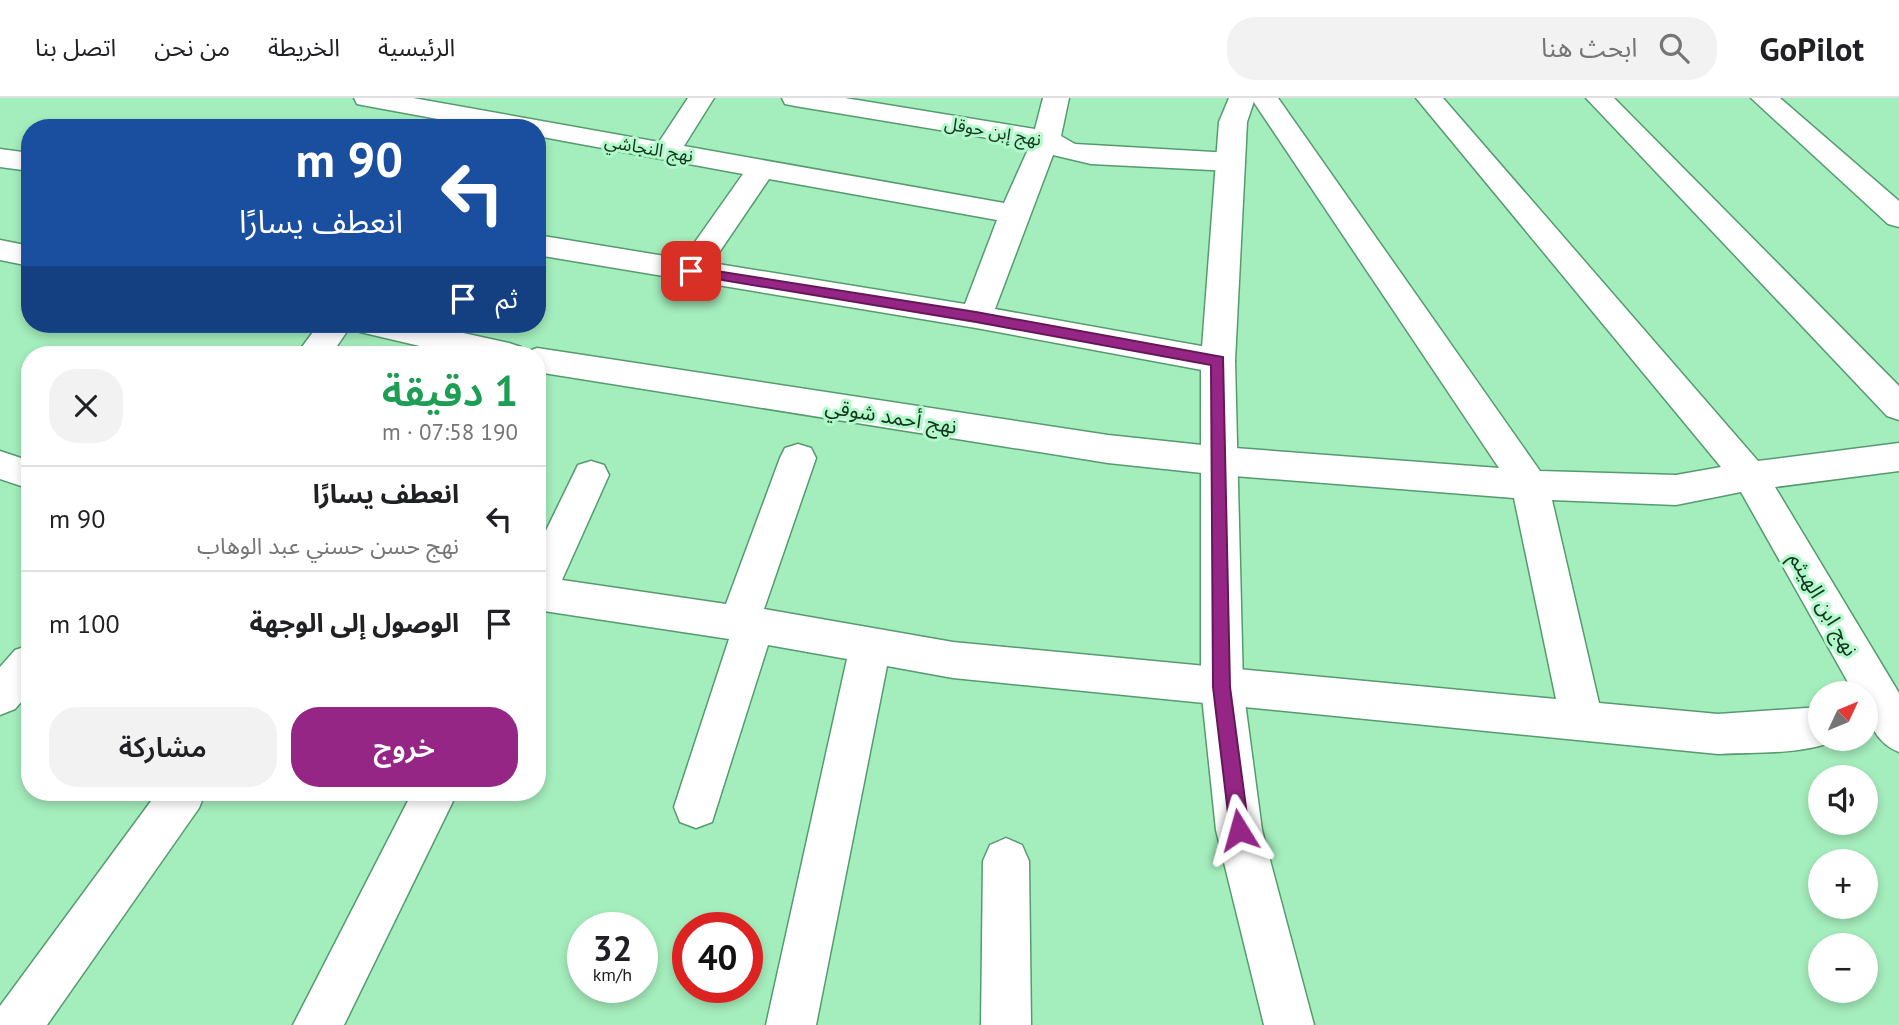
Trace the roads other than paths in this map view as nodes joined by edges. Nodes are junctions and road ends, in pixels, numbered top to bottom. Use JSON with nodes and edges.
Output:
{"nodes":[{"id":1,"x":367,"y":98,"type":"edge"},
{"id":2,"x":701,"y":98,"type":"edge"},
{"id":3,"x":795,"y":98,"type":"edge"},
{"id":4,"x":1056,"y":98,"type":"edge"},
{"id":5,"x":1241,"y":98,"type":"edge"},
{"id":6,"x":1264,"y":98,"type":"edge"},
{"id":7,"x":1429,"y":98,"type":"edge"},
{"id":8,"x":1599,"y":98,"type":"edge"},
{"id":9,"x":1764,"y":98,"type":"edge"},
{"id":10,"x":485,"y":119,"type":"edge"},
{"id":11,"x":546,"y":130,"type":"edge"},
{"id":12,"x":1046,"y":139,"type":"junction"},
{"id":13,"x":668,"y":150,"type":"junction"},
{"id":14,"x":0,"y":158,"type":"edge"},
{"id":15,"x":21,"y":162,"type":"edge"},
{"id":16,"x":1231,"y":162,"type":"junction"},
{"id":17,"x":761,"y":169,"type":"junction"},
{"id":18,"x":1014,"y":214,"type":"junction"},
{"id":19,"x":1899,"y":217,"type":"edge"},
{"id":20,"x":546,"y":247,"type":"edge"},
{"id":21,"x":0,"y":250,"type":"edge"},
{"id":22,"x":21,"y":254,"type":"edge"},
{"id":23,"x":691,"y":271,"type":"junction"},
{"id":24,"x":976,"y":317,"type":"junction"},
{"id":25,"x":410,"y":333,"type":"edge"},
{"id":26,"x":466,"y":346,"type":"edge"},
{"id":27,"x":1218,"y":361,"type":"junction"},
{"id":28,"x":546,"y":362,"type":"edge"},
{"id":29,"x":1899,"y":407,"type":"edge"},
{"id":30,"x":1899,"y":457,"type":"edge"},
{"id":31,"x":798,"y":458,"type":"dead end"},
{"id":32,"x":1234,"y":463,"type":"junction"},
{"id":33,"x":0,"y":465,"type":"edge"},
{"id":34,"x":21,"y":472,"type":"edge"},
{"id":35,"x":592,"y":475,"type":"dead end"},
{"id":36,"x":1750,"y":476,"type":"junction"},
{"id":37,"x":1530,"y":485,"type":"junction"},
{"id":38,"x":546,"y":573,"type":"edge"},
{"id":39,"x":546,"y":593,"type":"edge"},
{"id":40,"x":746,"y":624,"type":"junction"},
{"id":41,"x":870,"y":647,"type":"junction"},
{"id":42,"x":21,"y":673,"type":"edge"},
{"id":43,"x":1222,"y":687,"type":"junction"},
{"id":44,"x":0,"y":696,"type":"edge"},
{"id":45,"x":1582,"y":721,"type":"junction"},
{"id":46,"x":1885,"y":723,"type":"edge"},
{"id":47,"x":1808,"y":729,"type":"edge"},
{"id":48,"x":177,"y":801,"type":"edge"},
{"id":49,"x":431,"y":801,"type":"edge"},
{"id":50,"x":696,"y":807,"type":"dead end"},
{"id":51,"x":1006,"y":861,"type":"dead end"},
{"id":52,"x":17,"y":1025,"type":"edge"},
{"id":53,"x":318,"y":1025,"type":"edge"},
{"id":54,"x":792,"y":1025,"type":"edge"},
{"id":55,"x":1006,"y":1025,"type":"edge"},
{"id":56,"x":1289,"y":1025,"type":"edge"}],
"edges":[{"from":1,"to":10,"type":"street","name":"نهج النجاشي"},
{"from":2,"to":13,"type":"street"},
{"from":3,"to":12,"type":"street","name":"نهج إبن حوقل"},
{"from":4,"to":12,"type":"street"},
{"from":5,"to":16,"type":"street"},
{"from":6,"to":37,"type":"street"},
{"from":7,"to":36,"type":"street","name":"نهج ابن الهيثم"},
{"from":8,"to":29,"type":"street"},
{"from":9,"to":19,"type":"street"},
{"from":11,"to":13,"type":"street","name":"نهج النجاشي"},
{"from":12,"to":16,"type":"street","name":"نهج إبن حوقل"},
{"from":12,"to":18,"type":"street"},
{"from":13,"to":17,"type":"street","name":"نهج النجاشي"},
{"from":14,"to":15,"type":"street"},
{"from":16,"to":27,"type":"street"},
{"from":17,"to":18,"type":"street","name":"نهج النجاشي"},
{"from":17,"to":23,"type":"street"},
{"from":18,"to":24,"type":"street"},
{"from":20,"to":23,"type":"street"},
{"from":21,"to":22,"type":"street"},
{"from":23,"to":24,"type":"street"},
{"from":24,"to":27,"type":"street"},
{"from":25,"to":26,"type":"street"},
{"from":27,"to":32,"type":"street"},
{"from":28,"to":32,"type":"street","name":"نهج أحمد شوقي"},
{"from":30,"to":36,"type":"street","name":"نهج أحمد شوقي"},
{"from":31,"to":40,"type":"street"},
{"from":32,"to":37,"type":"street","name":"نهج أحمد شوقي"},
{"from":32,"to":43,"type":"street"},
{"from":33,"to":34,"type":"street"},
{"from":35,"to":38,"type":"street"},
{"from":36,"to":37,"type":"street","name":"نهج أحمد شوقي"},
{"from":36,"to":46,"type":"street","name":"نهج ابن الهيثم"},
{"from":37,"to":45,"type":"street"},
{"from":39,"to":40,"type":"street"},
{"from":40,"to":41,"type":"street"},
{"from":40,"to":50,"type":"street"},
{"from":41,"to":43,"type":"street"},
{"from":41,"to":54,"type":"street"},
{"from":42,"to":44,"type":"street"},
{"from":43,"to":45,"type":"street"},
{"from":43,"to":56,"type":"street"},
{"from":45,"to":47,"type":"street"},
{"from":48,"to":52,"type":"street"},
{"from":49,"to":53,"type":"street"},
{"from":51,"to":55,"type":"street"}]}
